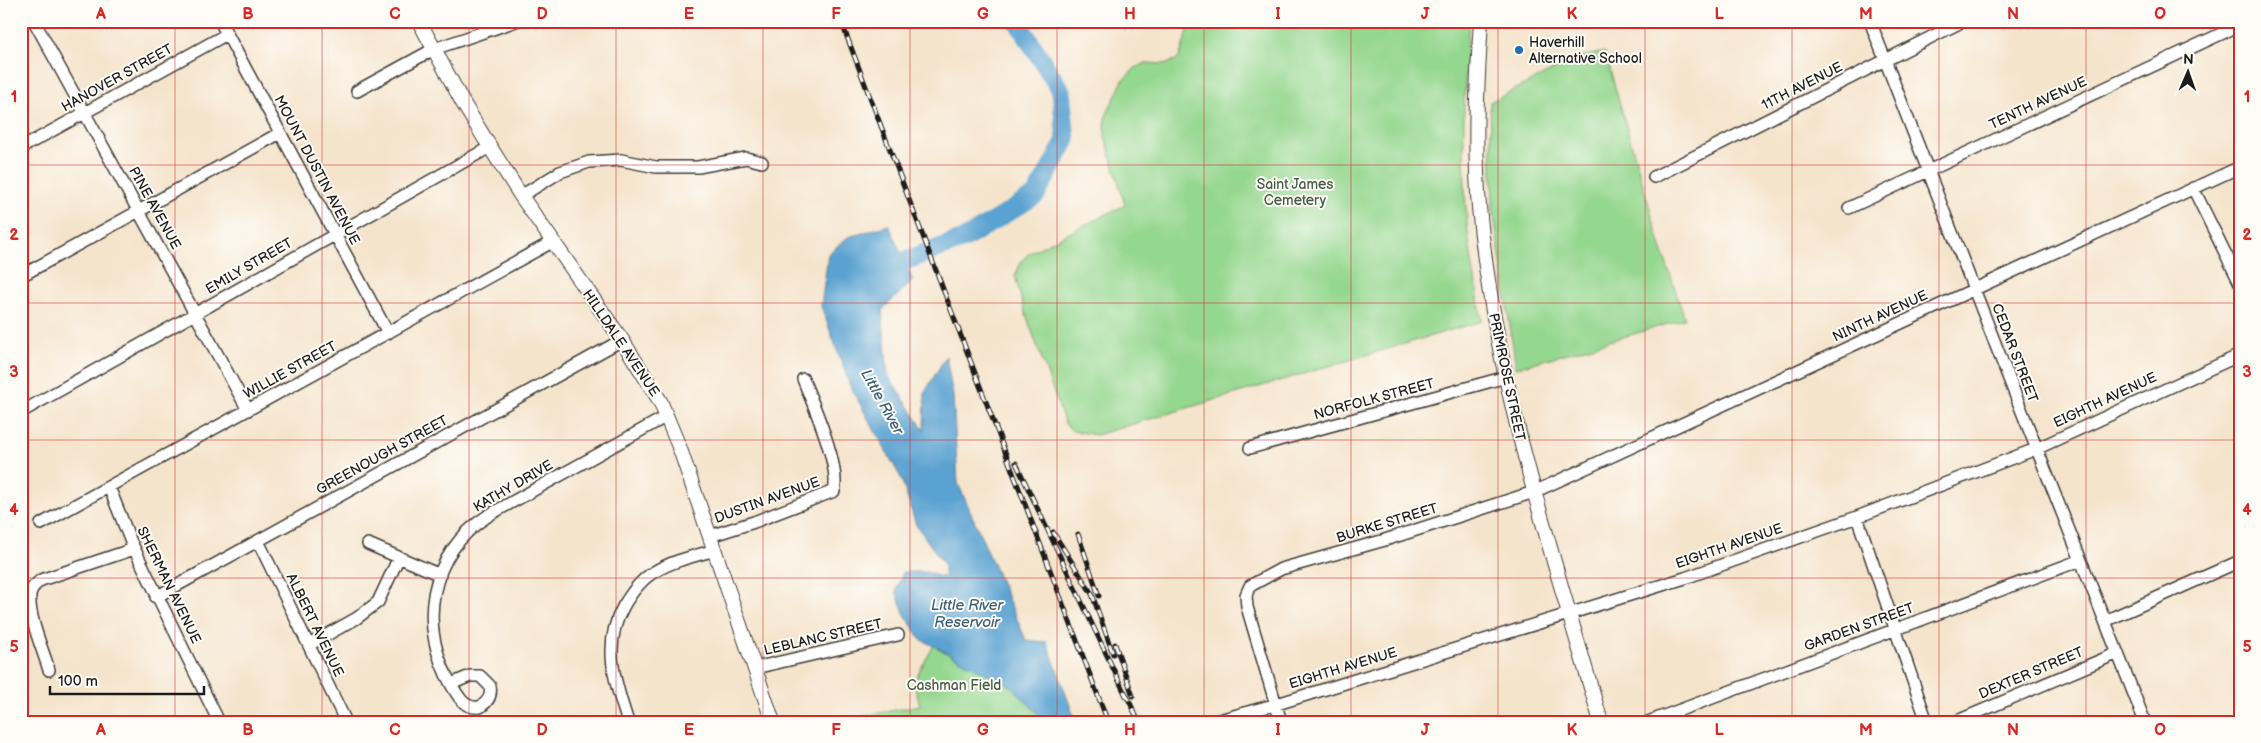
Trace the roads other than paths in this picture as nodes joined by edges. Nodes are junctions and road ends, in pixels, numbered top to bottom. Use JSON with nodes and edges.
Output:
{"nodes":[{"id":1,"x":34,"y":21,"type":"edge"},
{"id":2,"x":220,"y":21,"type":"edge"},
{"id":3,"x":419,"y":21,"type":"edge"},
{"id":4,"x":516,"y":21,"type":"edge"},
{"id":5,"x":1481,"y":21,"type":"edge"},
{"id":6,"x":1870,"y":21,"type":"edge"},
{"id":7,"x":1963,"y":21,"type":"edge"},
{"id":8,"x":2240,"y":25,"type":"edge"},
{"id":9,"x":226,"y":34,"type":"junction"},
{"id":10,"x":434,"y":48,"type":"junction"},
{"id":11,"x":1886,"y":60,"type":"junction"},
{"id":12,"x":358,"y":91,"type":"dead end"},
{"id":13,"x":85,"y":113,"type":"junction"},
{"id":14,"x":280,"y":133,"type":"junction"},
{"id":15,"x":490,"y":147,"type":"junction"},
{"id":16,"x":21,"y":148,"type":"edge"},
{"id":17,"x":762,"y":162,"type":"dead end"},
{"id":18,"x":2240,"y":167,"type":"edge"},
{"id":19,"x":1929,"y":170,"type":"junction"},
{"id":20,"x":1654,"y":177,"type":"dead end"},
{"id":21,"x":2193,"y":188,"type":"junction"},
{"id":22,"x":521,"y":196,"type":"junction"},
{"id":23,"x":1849,"y":208,"type":"dead end"},
{"id":24,"x":139,"y":211,"type":"junction"},
{"id":25,"x":335,"y":235,"type":"junction"},
{"id":26,"x":552,"y":242,"type":"junction"},
{"id":27,"x":21,"y":276,"type":"edge"},
{"id":28,"x":2240,"y":283,"type":"edge"},
{"id":29,"x":1974,"y":289,"type":"junction"},
{"id":30,"x":196,"y":313,"type":"junction"},
{"id":31,"x":388,"y":333,"type":"junction"},
{"id":32,"x":622,"y":340,"type":"junction"},
{"id":33,"x":2240,"y":355,"type":"edge"},
{"id":34,"x":1506,"y":378,"type":"junction"},
{"id":35,"x":803,"y":379,"type":"dead end"},
{"id":36,"x":248,"y":410,"type":"junction"},
{"id":37,"x":22,"y":411,"type":"dead end"},
{"id":38,"x":667,"y":416,"type":"junction"},
{"id":39,"x":1250,"y":448,"type":"dead end"},
{"id":40,"x":2036,"y":449,"type":"junction"},
{"id":41,"x":109,"y":487,"type":"junction"},
{"id":42,"x":1534,"y":492,"type":"junction"},
{"id":43,"x":1857,"y":518,"type":"junction"},
{"id":44,"x":41,"y":524,"type":"dead end"},
{"id":45,"x":710,"y":536,"type":"junction"},
{"id":46,"x":258,"y":541,"type":"junction"},
{"id":47,"x":368,"y":544,"type":"dead end"},
{"id":48,"x":134,"y":549,"type":"junction"},
{"id":49,"x":715,"y":550,"type":"junction"},
{"id":50,"x":399,"y":557,"type":"junction"},
{"id":51,"x":2081,"y":560,"type":"junction"},
{"id":52,"x":2240,"y":561,"type":"edge"},
{"id":53,"x":440,"y":575,"type":"junction"},
{"id":54,"x":156,"y":597,"type":"junction"},
{"id":55,"x":1569,"y":614,"type":"junction"},
{"id":56,"x":2105,"y":621,"type":"junction"},
{"id":57,"x":1895,"y":629,"type":"junction"},
{"id":58,"x":898,"y":636,"type":"dead end"},
{"id":59,"x":309,"y":645,"type":"junction"},
{"id":60,"x":2118,"y":653,"type":"junction"},
{"id":61,"x":755,"y":668,"type":"junction"},
{"id":62,"x":49,"y":670,"type":"dead end"},
{"id":63,"x":452,"y":684,"type":"dead end"},
{"id":64,"x":1277,"y":704,"type":"junction"},
{"id":65,"x":219,"y":722,"type":"edge"},
{"id":66,"x":346,"y":722,"type":"edge"},
{"id":67,"x":628,"y":722,"type":"edge"},
{"id":68,"x":773,"y":722,"type":"edge"},
{"id":69,"x":1212,"y":722,"type":"edge"},
{"id":70,"x":1281,"y":722,"type":"edge"},
{"id":71,"x":1601,"y":722,"type":"edge"},
{"id":72,"x":1648,"y":722,"type":"edge"},
{"id":73,"x":1927,"y":722,"type":"edge"},
{"id":74,"x":1955,"y":722,"type":"edge"},
{"id":75,"x":2145,"y":722,"type":"edge"}],
"edges":[{"from":1,"to":13,"type":"street","name":"PINE AVENUE"},
{"from":2,"to":9,"type":"street","name":"MOUNT DUSTIN AVENUE"},
{"from":3,"to":10,"type":"main road","name":"HILLDALE AVENUE"},
{"from":4,"to":10,"type":"street"},
{"from":5,"to":34,"type":"main road","name":"PRIMROSE STREET"},
{"from":6,"to":11,"type":"street","name":"CEDAR STREET"},
{"from":7,"to":11,"type":"street","name":"11TH AVENUE"},
{"from":8,"to":19,"type":"street","name":"TENTH AVENUE"},
{"from":9,"to":13,"type":"street","name":"HANOVER STREET"},
{"from":9,"to":14,"type":"street","name":"MOUNT DUSTIN AVENUE"},
{"from":10,"to":12,"type":"street"},
{"from":10,"to":15,"type":"main road","name":"HILLDALE AVENUE"},
{"from":11,"to":19,"type":"street","name":"CEDAR STREET"},
{"from":11,"to":20,"type":"street","name":"11TH AVENUE"},
{"from":13,"to":16,"type":"street","name":"HANOVER STREET"},
{"from":13,"to":24,"type":"street","name":"PINE AVENUE"},
{"from":14,"to":24,"type":"street"},
{"from":14,"to":25,"type":"street","name":"MOUNT DUSTIN AVENUE"},
{"from":15,"to":22,"type":"main road","name":"HILLDALE AVENUE"},
{"from":15,"to":25,"type":"street","name":"EMILY STREET"},
{"from":17,"to":22,"type":"street"},
{"from":18,"to":21,"type":"street","name":"NINTH AVENUE"},
{"from":19,"to":23,"type":"street","name":"TENTH AVENUE"},
{"from":19,"to":29,"type":"street","name":"CEDAR STREET"},
{"from":21,"to":28,"type":"street"},
{"from":21,"to":29,"type":"street","name":"NINTH AVENUE"},
{"from":22,"to":26,"type":"main road","name":"HILLDALE AVENUE"},
{"from":24,"to":27,"type":"street"},
{"from":24,"to":30,"type":"street","name":"PINE AVENUE"},
{"from":25,"to":30,"type":"street","name":"EMILY STREET"},
{"from":25,"to":31,"type":"street","name":"MOUNT DUSTIN AVENUE"},
{"from":26,"to":31,"type":"street","name":"WILLIE STREET"},
{"from":26,"to":32,"type":"main road","name":"HILLDALE AVENUE"},
{"from":29,"to":40,"type":"street","name":"CEDAR STREET"},
{"from":29,"to":42,"type":"street","name":"NINTH AVENUE"},
{"from":30,"to":36,"type":"street","name":"PINE AVENUE"},
{"from":30,"to":37,"type":"street","name":"EMILY STREET"},
{"from":31,"to":36,"type":"street","name":"WILLIE STREET"},
{"from":32,"to":38,"type":"main road","name":"HILLDALE AVENUE"},
{"from":32,"to":46,"type":"street","name":"GREENOUGH STREET"},
{"from":33,"to":40,"type":"street","name":"EIGHTH AVENUE"},
{"from":34,"to":39,"type":"street","name":"NORFOLK STREET"},
{"from":34,"to":42,"type":"main road","name":"PRIMROSE STREET"},
{"from":35,"to":45,"type":"street","name":"DUSTIN AVENUE"},
{"from":36,"to":41,"type":"street","name":"WILLIE STREET"},
{"from":38,"to":45,"type":"main road","name":"HILLDALE AVENUE"},
{"from":38,"to":53,"type":"street","name":"KATHY DRIVE"},
{"from":40,"to":43,"type":"street","name":"EIGHTH AVENUE"},
{"from":40,"to":51,"type":"street","name":"CEDAR STREET"},
{"from":41,"to":44,"type":"street","name":"WILLIE STREET"},
{"from":41,"to":48,"type":"street","name":"SHERMAN AVENUE"},
{"from":42,"to":55,"type":"main road","name":"PRIMROSE STREET"},
{"from":42,"to":64,"type":"street","name":"BURKE STREET"},
{"from":43,"to":55,"type":"street","name":"EIGHTH AVENUE"},
{"from":43,"to":57,"type":"street"},
{"from":45,"to":49,"type":"main road","name":"HILLDALE AVENUE"},
{"from":46,"to":54,"type":"street","name":"GREENOUGH STREET"},
{"from":46,"to":59,"type":"street","name":"ALBERT AVENUE"},
{"from":47,"to":50,"type":"street"},
{"from":48,"to":54,"type":"street","name":"SHERMAN AVENUE"},
{"from":48,"to":62,"type":"street"},
{"from":49,"to":61,"type":"main road","name":"HILLDALE AVENUE"},
{"from":49,"to":67,"type":"street"},
{"from":50,"to":53,"type":"street"},
{"from":50,"to":59,"type":"street"},
{"from":51,"to":56,"type":"street","name":"CEDAR STREET"},
{"from":51,"to":57,"type":"street","name":"GARDEN STREET"},
{"from":52,"to":56,"type":"street"},
{"from":53,"to":63,"type":"street","name":"KATHY DRIVE"},
{"from":54,"to":65,"type":"street","name":"SHERMAN AVENUE"},
{"from":55,"to":64,"type":"street","name":"EIGHTH AVENUE"},
{"from":55,"to":71,"type":"main road","name":"PRIMROSE STREET"},
{"from":56,"to":60,"type":"street","name":"CEDAR STREET"},
{"from":57,"to":72,"type":"street","name":"GARDEN STREET"},
{"from":57,"to":73,"type":"street"},
{"from":58,"to":61,"type":"street","name":"LEBLANC STREET"},
{"from":59,"to":66,"type":"street","name":"ALBERT AVENUE"},
{"from":60,"to":74,"type":"street","name":"DEXTER STREET"},
{"from":60,"to":75,"type":"street","name":"CEDAR STREET"},
{"from":61,"to":68,"type":"main road","name":"HILLDALE AVENUE"},
{"from":64,"to":69,"type":"street","name":"EIGHTH AVENUE"},
{"from":64,"to":70,"type":"street"}]}
